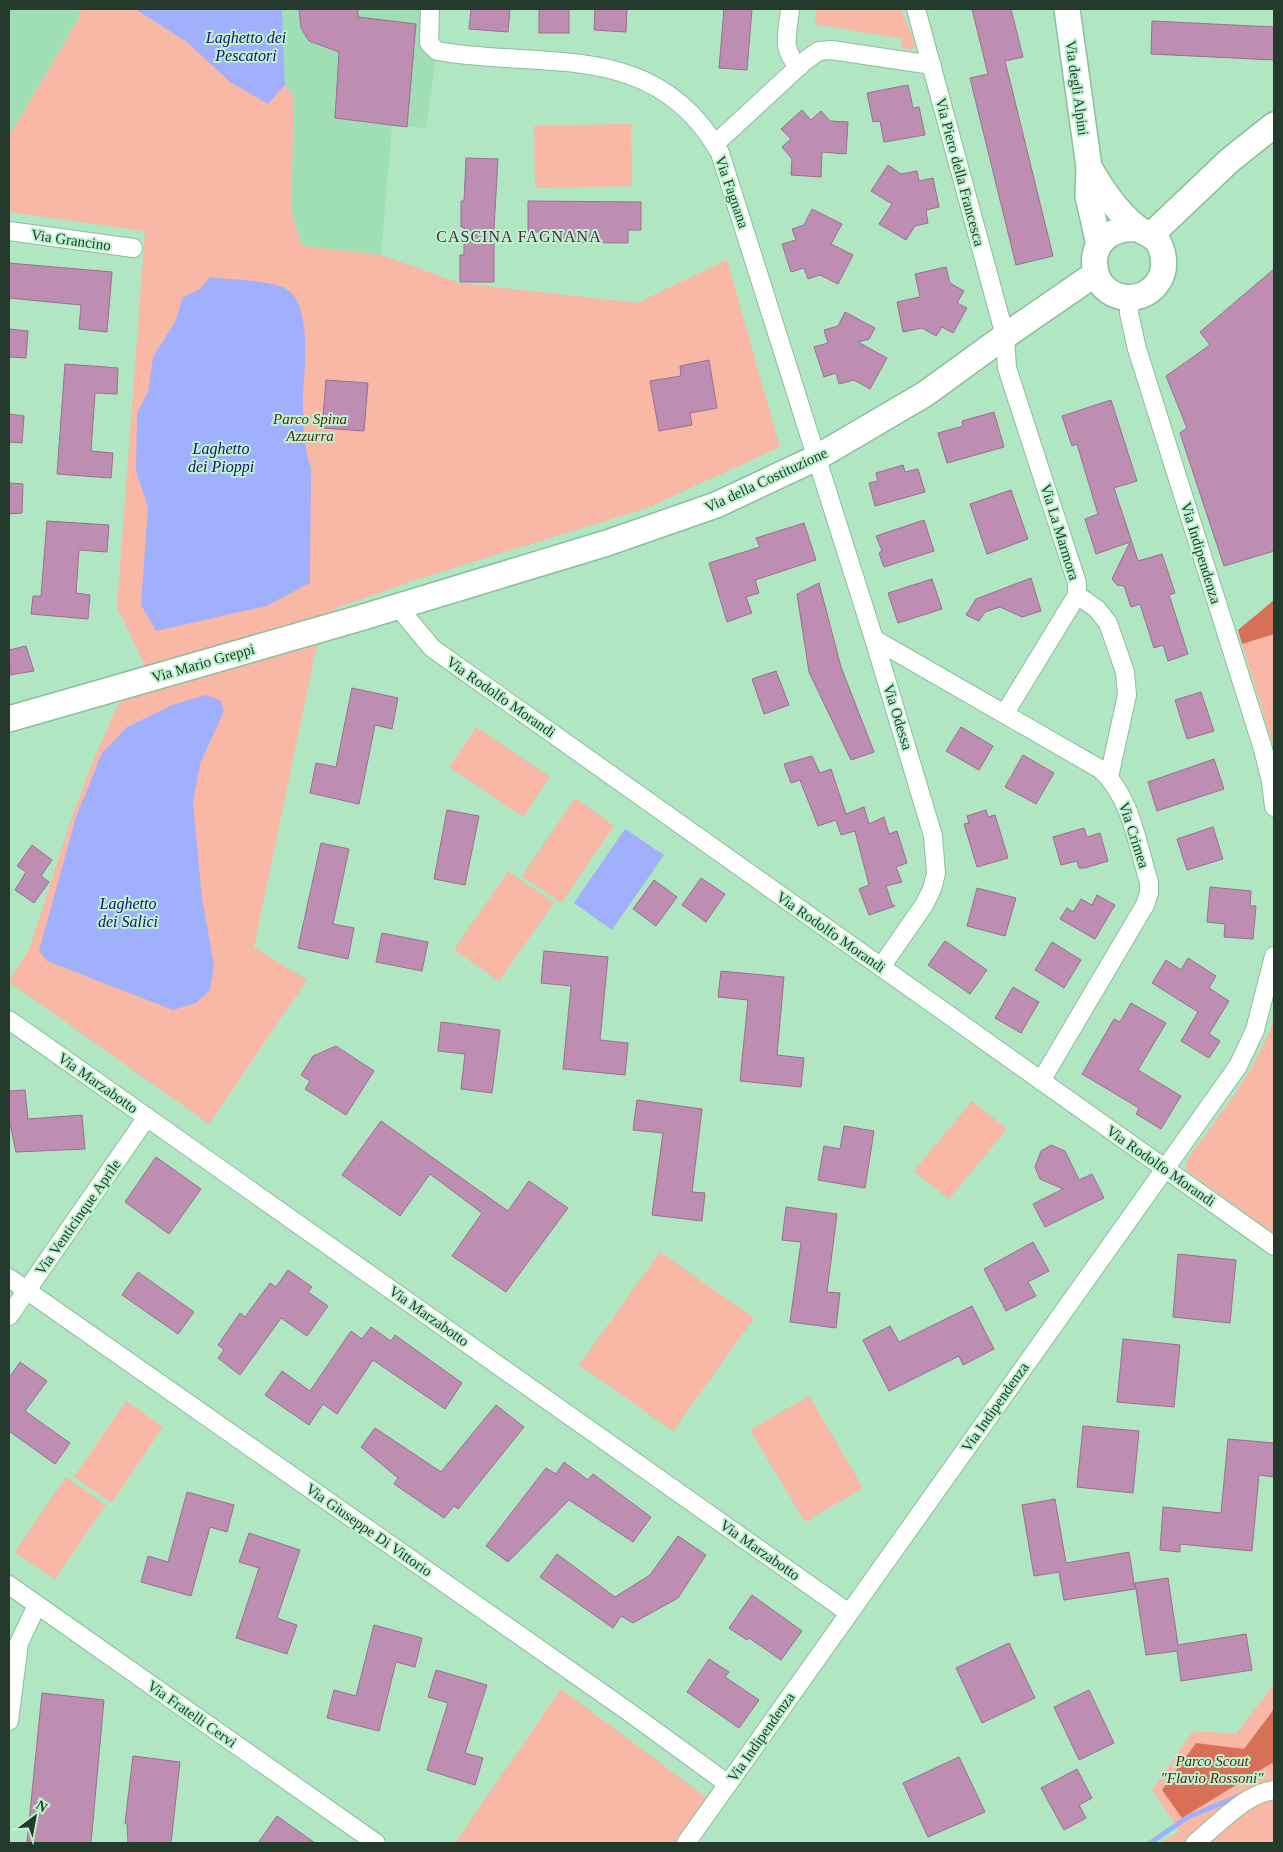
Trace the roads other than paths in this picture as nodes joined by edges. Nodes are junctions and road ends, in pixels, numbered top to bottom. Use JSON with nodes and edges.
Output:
{"nodes":[{"id":1,"x":430,"y":9,"type":"edge"},
{"id":2,"x":790,"y":9,"type":"edge"},
{"id":3,"x":916,"y":9,"type":"edge"},
{"id":4,"x":1067,"y":9,"type":"edge"},
{"id":5,"x":932,"y":65,"type":"junction"},
{"id":6,"x":799,"y":67,"type":"junction"},
{"id":7,"x":1274,"y":125,"type":"edge"},
{"id":8,"x":715,"y":144,"type":"junction"},
{"id":9,"x":1089,"y":167,"type":"junction"},
{"id":10,"x":9,"y":231,"type":"edge"},
{"id":11,"x":1144,"y":232,"type":"junction"},
{"id":12,"x":1099,"y":245,"type":"junction"},
{"id":13,"x":133,"y":248,"type":"dead end"},
{"id":14,"x":1096,"y":274,"type":"junction"},
{"id":15,"x":1130,"y":298,"type":"junction"},
{"id":16,"x":1005,"y":336,"type":"junction"},
{"id":17,"x":816,"y":458,"type":"junction"},
{"id":18,"x":1077,"y":595,"type":"junction"},
{"id":19,"x":398,"y":607,"type":"junction"},
{"id":20,"x":874,"y":639,"type":"junction"},
{"id":21,"x":1005,"y":713,"type":"junction"},
{"id":22,"x":9,"y":719,"type":"edge"},
{"id":23,"x":1109,"y":777,"type":"junction"},
{"id":24,"x":1274,"y":807,"type":"edge"},
{"id":25,"x":1274,"y":956,"type":"edge"},
{"id":26,"x":881,"y":967,"type":"junction"},
{"id":27,"x":9,"y":1020,"type":"edge"},
{"id":28,"x":1040,"y":1081,"type":"junction"},
{"id":29,"x":147,"y":1117,"type":"junction"},
{"id":30,"x":1165,"y":1167,"type":"junction"},
{"id":31,"x":1274,"y":1246,"type":"edge"},
{"id":32,"x":9,"y":1278,"type":"edge"},
{"id":33,"x":27,"y":1290,"type":"junction"},
{"id":34,"x":9,"y":1316,"type":"edge"},
{"id":35,"x":9,"y":1585,"type":"edge"},
{"id":36,"x":37,"y":1605,"type":"junction"},
{"id":37,"x":849,"y":1613,"type":"junction"},
{"id":38,"x":9,"y":1721,"type":"edge"},
{"id":39,"x":728,"y":1784,"type":"junction"},
{"id":40,"x":1274,"y":1790,"type":"edge"},
{"id":41,"x":376,"y":1843,"type":"edge"},
{"id":42,"x":686,"y":1843,"type":"edge"},
{"id":43,"x":1195,"y":1843,"type":"edge"}],
"edges":[{"from":1,"to":8,"type":"street","name":"Via Fagnana"},
{"from":2,"to":6,"type":"street"},
{"from":3,"to":5,"type":"street","name":"Via Piero della Francesca"},
{"from":4,"to":9,"type":"main road","name":"Via degli Alpini"},
{"from":5,"to":6,"type":"street"},
{"from":5,"to":16,"type":"street","name":"Via Piero della Francesca"},
{"from":6,"to":8,"type":"street"},
{"from":7,"to":11,"type":"main road"},
{"from":8,"to":17,"type":"street","name":"Via Fagnana"},
{"from":9,"to":11,"type":"main road"},
{"from":9,"to":12,"type":"main road"},
{"from":10,"to":13,"type":"street","name":"Via Grancino"},
{"from":11,"to":12,"type":"main road"},
{"from":11,"to":15,"type":"main road"},
{"from":12,"to":14,"type":"main road"},
{"from":14,"to":15,"type":"main road"},
{"from":14,"to":16,"type":"main road","name":"Via della Costituzione"},
{"from":15,"to":24,"type":"street","name":"Via Indipendenza"},
{"from":16,"to":17,"type":"main road","name":"Via della Costituzione"},
{"from":16,"to":18,"type":"street","name":"Via La Marmora"},
{"from":17,"to":19,"type":"main road","name":"Via della Costituzione"},
{"from":17,"to":20,"type":"street","name":"Via Odessa"},
{"from":18,"to":21,"type":"street","name":"Via La Marmora"},
{"from":18,"to":23,"type":"street"},
{"from":19,"to":22,"type":"main road","name":"Via Mario Greppi"},
{"from":19,"to":26,"type":"street","name":"Via Rodolfo Morandi"},
{"from":20,"to":21,"type":"street","name":"Via Crimea"},
{"from":20,"to":26,"type":"street","name":"Via Odessa"},
{"from":21,"to":23,"type":"street","name":"Via Crimea"},
{"from":23,"to":28,"type":"street","name":"Via Crimea"},
{"from":25,"to":30,"type":"street","name":"Via Indipendenza"},
{"from":26,"to":28,"type":"street","name":"Via Rodolfo Morandi"},
{"from":27,"to":29,"type":"street","name":"Via Marzabotto"},
{"from":28,"to":30,"type":"street","name":"Via Rodolfo Morandi"},
{"from":29,"to":33,"type":"street","name":"Via Venticinque Aprile"},
{"from":29,"to":37,"type":"street","name":"Via Marzabotto"},
{"from":30,"to":31,"type":"street","name":"Via Rodolfo Morandi"},
{"from":30,"to":37,"type":"street","name":"Via Indipendenza"},
{"from":32,"to":33,"type":"street","name":"Via Giuseppe Di Vittorio"},
{"from":33,"to":34,"type":"street","name":"Via Venticinque Aprile"},
{"from":33,"to":39,"type":"street","name":"Via Giuseppe Di Vittorio"},
{"from":35,"to":36,"type":"street","name":"Via Fratelli Cervi"},
{"from":36,"to":38,"type":"street"},
{"from":36,"to":41,"type":"street","name":"Via Fratelli Cervi"},
{"from":37,"to":39,"type":"street","name":"Via Indipendenza"},
{"from":39,"to":42,"type":"street","name":"Via Indipendenza"},
{"from":40,"to":43,"type":"street"}]}
